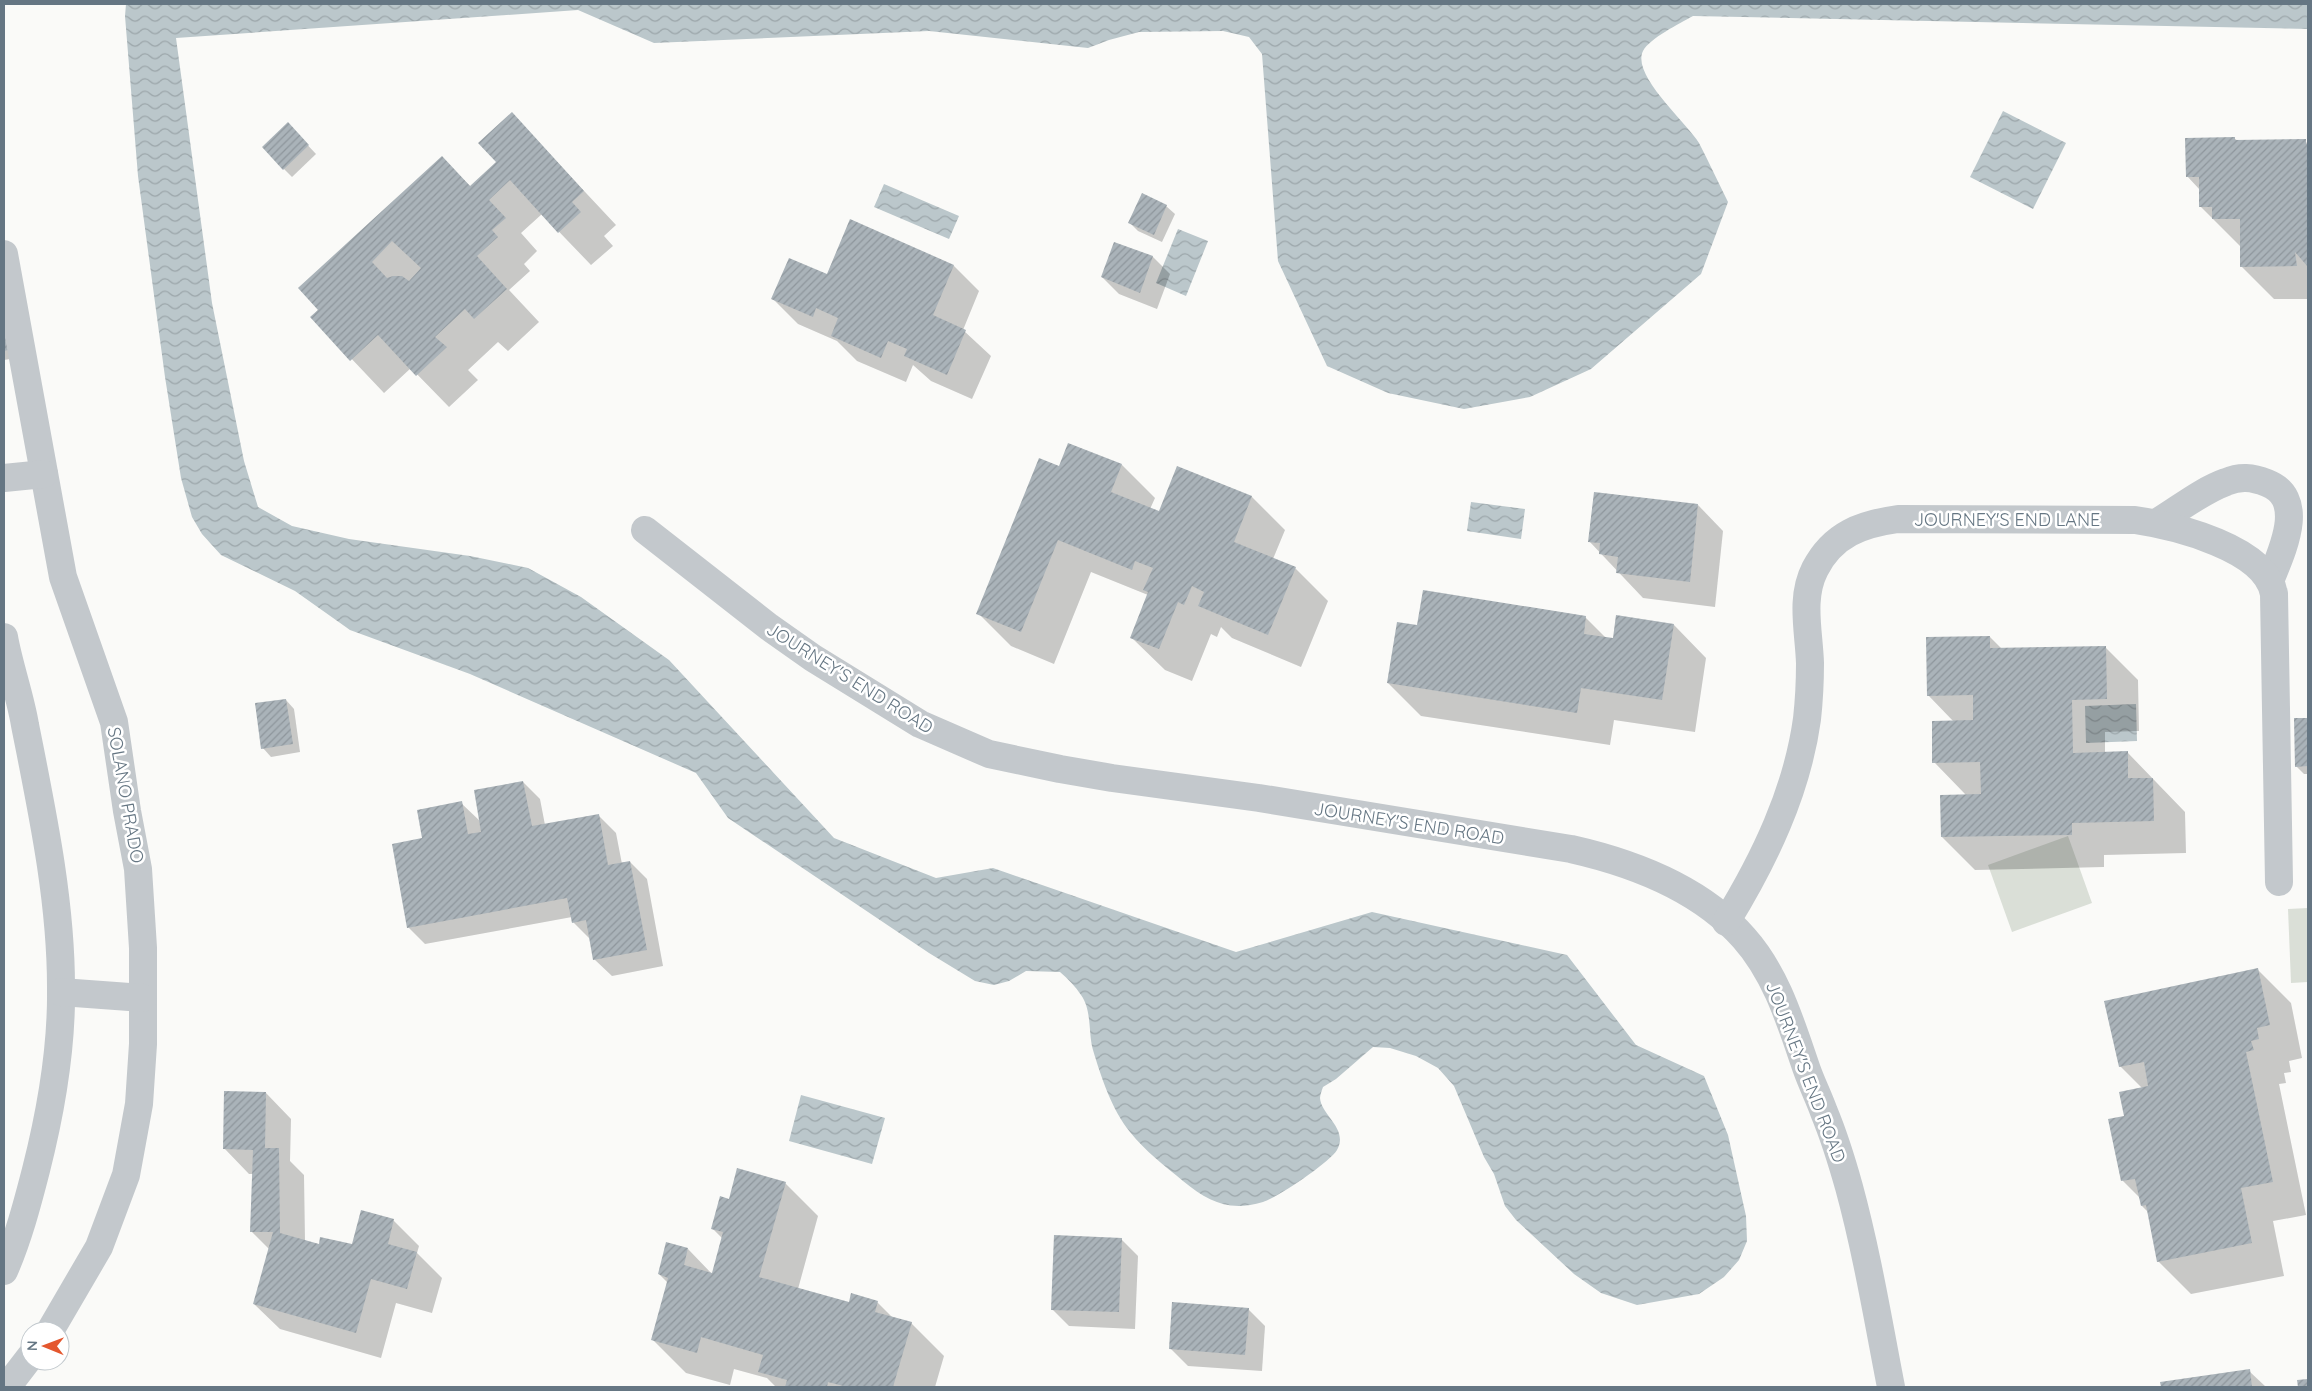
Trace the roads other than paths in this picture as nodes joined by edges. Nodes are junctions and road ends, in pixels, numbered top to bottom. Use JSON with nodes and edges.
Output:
{"nodes":[{"id":1,"x":4,"y":254,"type":"edge"},
{"id":2,"x":44,"y":474,"type":"junction"},
{"id":3,"x":4,"y":478,"type":"edge"},
{"id":4,"x":2156,"y":523,"type":"junction"},
{"id":5,"x":645,"y":530,"type":"dead end"},
{"id":6,"x":2270,"y":582,"type":"junction"},
{"id":7,"x":4,"y":637,"type":"edge"},
{"id":8,"x":2279,"y":882,"type":"dead end"},
{"id":9,"x":1726,"y":922,"type":"junction"},
{"id":10,"x":61,"y":992,"type":"junction"},
{"id":11,"x":143,"y":998,"type":"junction"},
{"id":12,"x":4,"y":1271,"type":"edge"},
{"id":13,"x":56,"y":1321,"type":"edge"},
{"id":14,"x":20,"y":1370,"type":"edge"},
{"id":15,"x":7,"y":1387,"type":"edge"},
{"id":16,"x":1891,"y":1387,"type":"edge"}],
"edges":[{"from":1,"to":2,"type":"street","name":"SOLANO PRADO"},
{"from":2,"to":3,"type":"street"},
{"from":2,"to":11,"type":"street","name":"SOLANO PRADO"},
{"from":4,"to":6,"type":"street","name":"JOURNEY'S END LANE"},
{"from":4,"to":6,"type":"street"},
{"from":4,"to":9,"type":"street","name":"JOURNEY'S END LANE"},
{"from":5,"to":9,"type":"street","name":"JOURNEY'S END ROAD"},
{"from":6,"to":8,"type":"street","name":"JOURNEY'S END LANE"},
{"from":7,"to":10,"type":"street"},
{"from":9,"to":16,"type":"street","name":"JOURNEY'S END ROAD"},
{"from":10,"to":11,"type":"street"},
{"from":10,"to":12,"type":"street"},
{"from":11,"to":13,"type":"street","name":"SOLANO PRADO"},
{"from":14,"to":15,"type":"street"}]}
